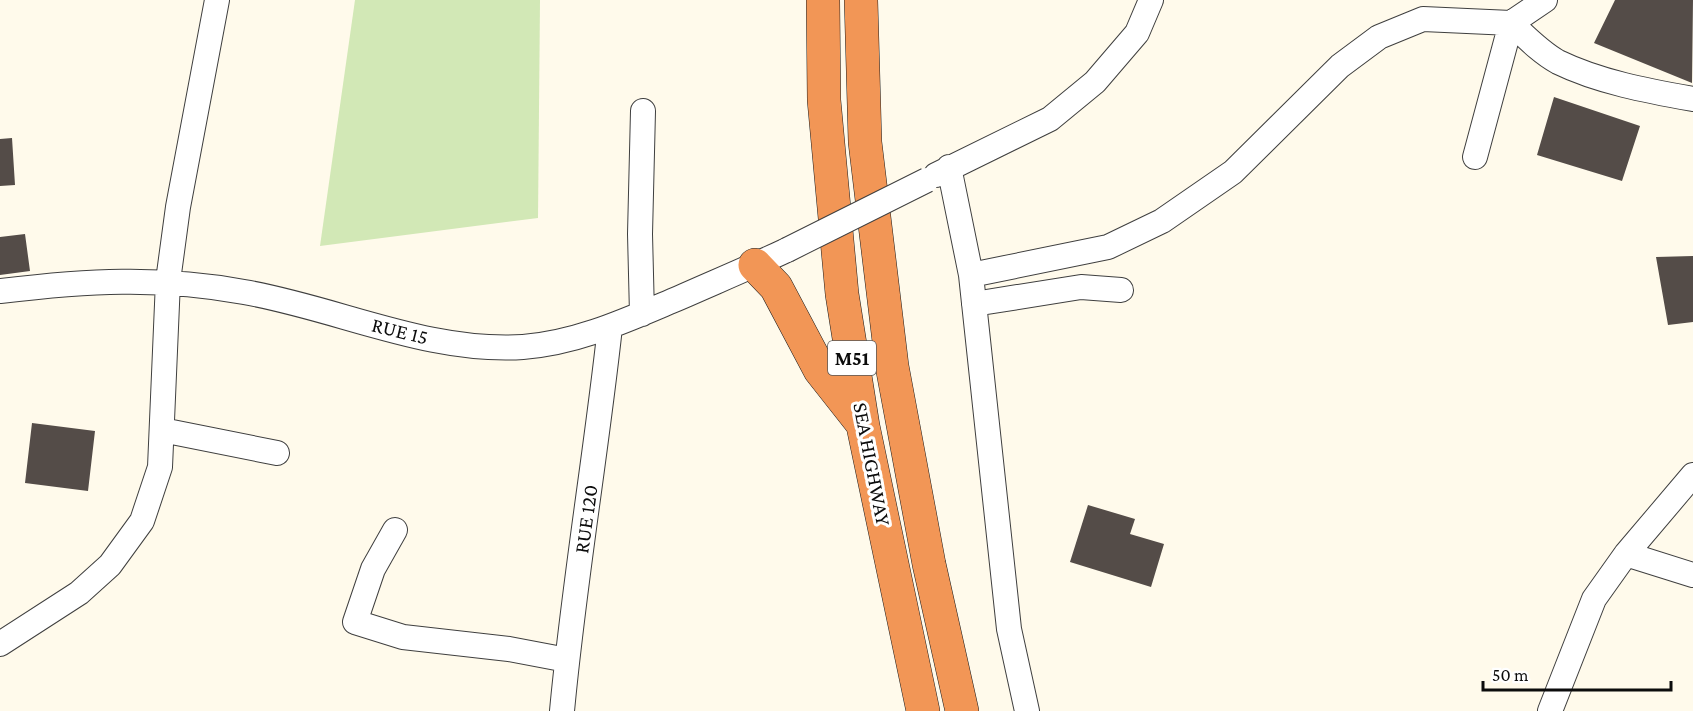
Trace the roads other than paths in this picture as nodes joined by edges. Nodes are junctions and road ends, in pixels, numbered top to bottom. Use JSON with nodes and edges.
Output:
{"nodes":[{"id":1,"x":217,"y":0,"type":"edge"},
{"id":2,"x":823,"y":0,"type":"edge"},
{"id":3,"x":861,"y":0,"type":"edge"},
{"id":4,"x":1151,"y":0,"type":"edge"},
{"id":5,"x":1545,"y":0,"type":"edge"},
{"id":6,"x":1511,"y":23,"type":"junction"},
{"id":7,"x":1693,"y":99,"type":"edge"},
{"id":8,"x":643,"y":111,"type":"dead end"},
{"id":9,"x":1475,"y":157,"type":"dead end"},
{"id":10,"x":949,"y":167,"type":"junction"},
{"id":11,"x":755,"y":265,"type":"junction"},
{"id":12,"x":971,"y":275,"type":"junction"},
{"id":13,"x":168,"y":281,"type":"junction"},
{"id":14,"x":1121,"y":290,"type":"dead end"},
{"id":15,"x":0,"y":291,"type":"edge"},
{"id":16,"x":974,"y":304,"type":"junction"},
{"id":17,"x":642,"y":314,"type":"junction"},
{"id":18,"x":610,"y":327,"type":"junction"},
{"id":19,"x":863,"y":426,"type":"junction"},
{"id":20,"x":162,"y":429,"type":"junction"},
{"id":21,"x":277,"y":453,"type":"dead end"},
{"id":22,"x":1693,"y":475,"type":"edge"},
{"id":23,"x":395,"y":530,"type":"dead end"},
{"id":24,"x":1626,"y":554,"type":"junction"},
{"id":25,"x":1693,"y":575,"type":"edge"},
{"id":26,"x":0,"y":644,"type":"edge"},
{"id":27,"x":567,"y":660,"type":"junction"},
{"id":28,"x":562,"y":711,"type":"edge"},
{"id":29,"x":923,"y":711,"type":"edge"},
{"id":30,"x":962,"y":711,"type":"edge"},
{"id":31,"x":1027,"y":711,"type":"edge"},
{"id":32,"x":1550,"y":711,"type":"edge"}],
"edges":[{"from":1,"to":13,"type":"street"},
{"from":2,"to":19,"type":"highway","name":"SEA HIGHWAY","number":"M51"},
{"from":3,"to":30,"type":"highway","name":"SEA HIGHWAY","number":"M51"},
{"from":4,"to":10,"type":"street","name":"RUE 15"},
{"from":5,"to":6,"type":"street"},
{"from":6,"to":7,"type":"street"},
{"from":6,"to":9,"type":"street"},
{"from":6,"to":12,"type":"street"},
{"from":8,"to":17,"type":"street"},
{"from":10,"to":11,"type":"street","name":"RUE 15","bridge":true},
{"from":10,"to":12,"type":"street"},
{"from":11,"to":17,"type":"street","name":"RUE 15"},
{"from":11,"to":19,"type":"highway"},
{"from":12,"to":16,"type":"street"},
{"from":13,"to":15,"type":"street","name":"RUE 15"},
{"from":13,"to":18,"type":"street","name":"RUE 15"},
{"from":13,"to":20,"type":"street"},
{"from":14,"to":16,"type":"street"},
{"from":16,"to":31,"type":"street"},
{"from":17,"to":18,"type":"street","name":"RUE 15"},
{"from":18,"to":27,"type":"street","name":"RUE 120"},
{"from":19,"to":29,"type":"highway","name":"SEA HIGHWAY","number":"M51"},
{"from":20,"to":21,"type":"street"},
{"from":20,"to":26,"type":"street"},
{"from":22,"to":24,"type":"street"},
{"from":23,"to":27,"type":"street"},
{"from":24,"to":25,"type":"street"},
{"from":24,"to":32,"type":"street"},
{"from":27,"to":28,"type":"street","name":"RUE 120"}]}
